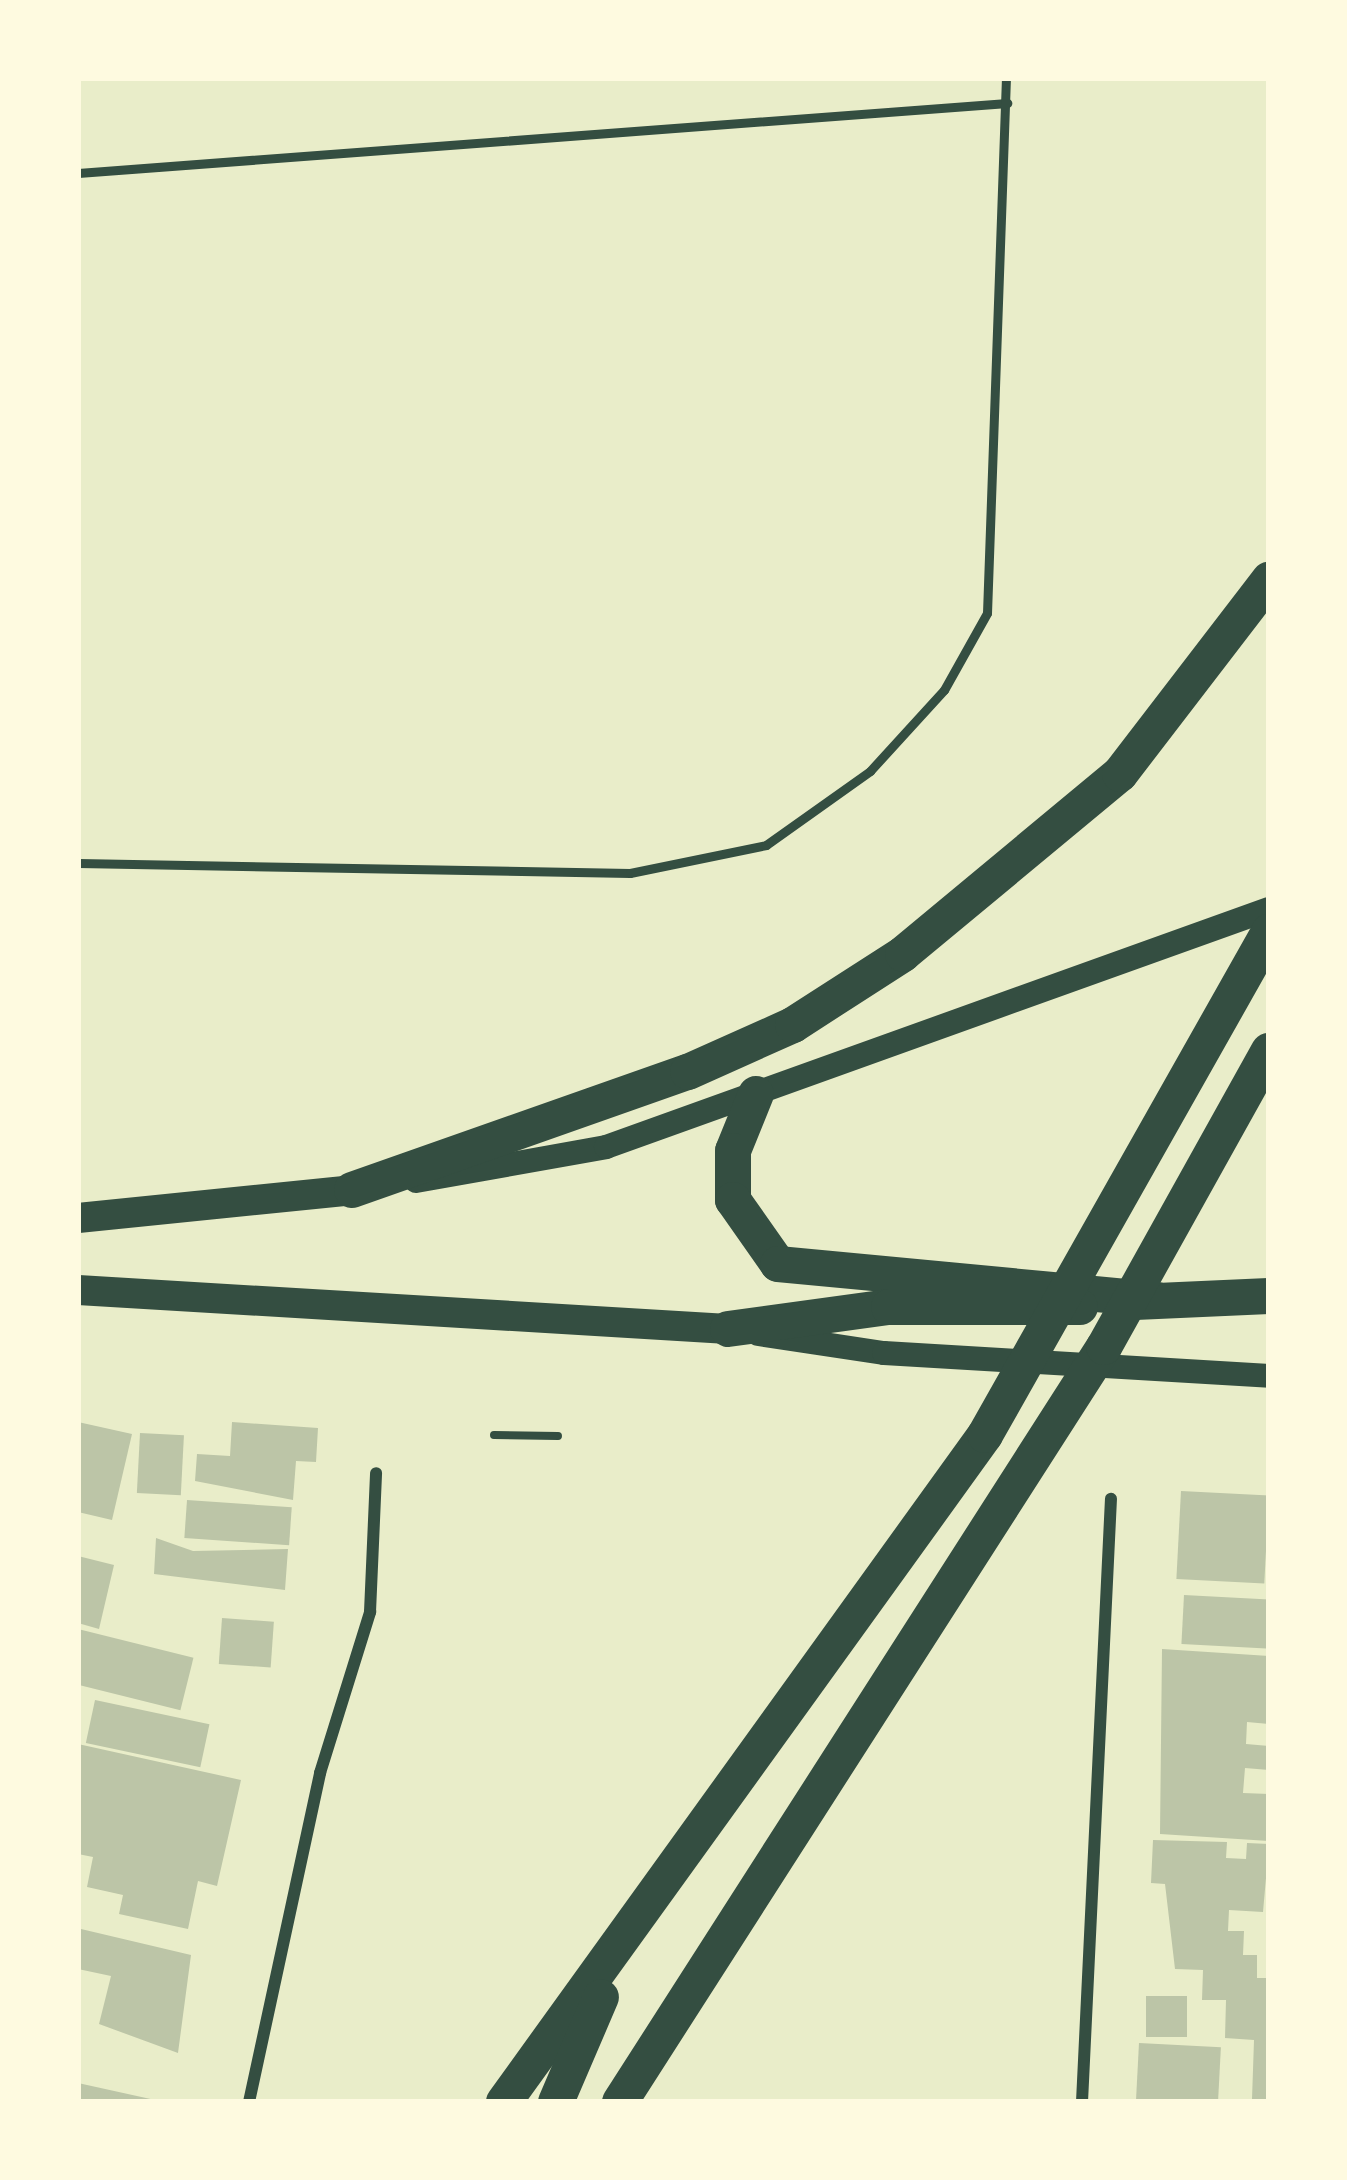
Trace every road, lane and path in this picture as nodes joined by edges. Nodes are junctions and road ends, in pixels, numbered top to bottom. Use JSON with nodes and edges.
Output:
{"nodes":[{"id":1,"x":1006,"y":78,"type":"edge"},
{"id":2,"x":1007,"y":103,"type":"junction"},
{"id":3,"x":78,"y":173,"type":"edge"},
{"id":4,"x":1269,"y":580,"type":"edge"},
{"id":5,"x":78,"y":863,"type":"edge"},
{"id":6,"x":1269,"y":909,"type":"edge"},
{"id":7,"x":1269,"y":932,"type":"edge"},
{"id":8,"x":1269,"y":1051,"type":"edge"},
{"id":9,"x":756,"y":1094,"type":"junction"},
{"id":10,"x":352,"y":1190,"type":"junction"},
{"id":11,"x":78,"y":1218,"type":"edge"},
{"id":12,"x":78,"y":1290,"type":"edge"},
{"id":13,"x":890,"y":1291,"type":"junction"},
{"id":14,"x":1254,"y":1299,"type":"edge"},
{"id":15,"x":728,"y":1329,"type":"junction"},
{"id":16,"x":1269,"y":1376,"type":"edge"},
{"id":17,"x":494,"y":1435,"type":"dead end"},
{"id":18,"x":558,"y":1436,"type":"dead end"},
{"id":19,"x":376,"y":1473,"type":"dead end"},
{"id":20,"x":1111,"y":1499,"type":"dead end"},
{"id":21,"x":626,"y":1939,"type":"junction"},
{"id":22,"x":249,"y":2102,"type":"edge"},
{"id":23,"x":504,"y":2102,"type":"edge"},
{"id":24,"x":556,"y":2102,"type":"edge"},
{"id":25,"x":620,"y":2102,"type":"edge"},
{"id":26,"x":1082,"y":2102,"type":"edge"}],
"edges":[{"from":1,"to":2,"type":"lane"},
{"from":2,"to":3,"type":"lane"},
{"from":2,"to":5,"type":"lane"},
{"from":4,"to":10,"type":"highway"},
{"from":6,"to":9,"type":"main road"},
{"from":7,"to":21,"type":"highway"},
{"from":8,"to":25,"type":"highway"},
{"from":9,"to":10,"type":"main road"},
{"from":9,"to":13,"type":"highway"},
{"from":10,"to":11,"type":"main road"},
{"from":12,"to":15,"type":"main road"},
{"from":13,"to":14,"type":"highway"},
{"from":13,"to":15,"type":"highway"},
{"from":15,"to":16,"type":"main road"},
{"from":17,"to":18,"type":"path"},
{"from":19,"to":22,"type":"street"},
{"from":20,"to":26,"type":"street"},
{"from":21,"to":23,"type":"highway"},
{"from":21,"to":24,"type":"highway"}]}
